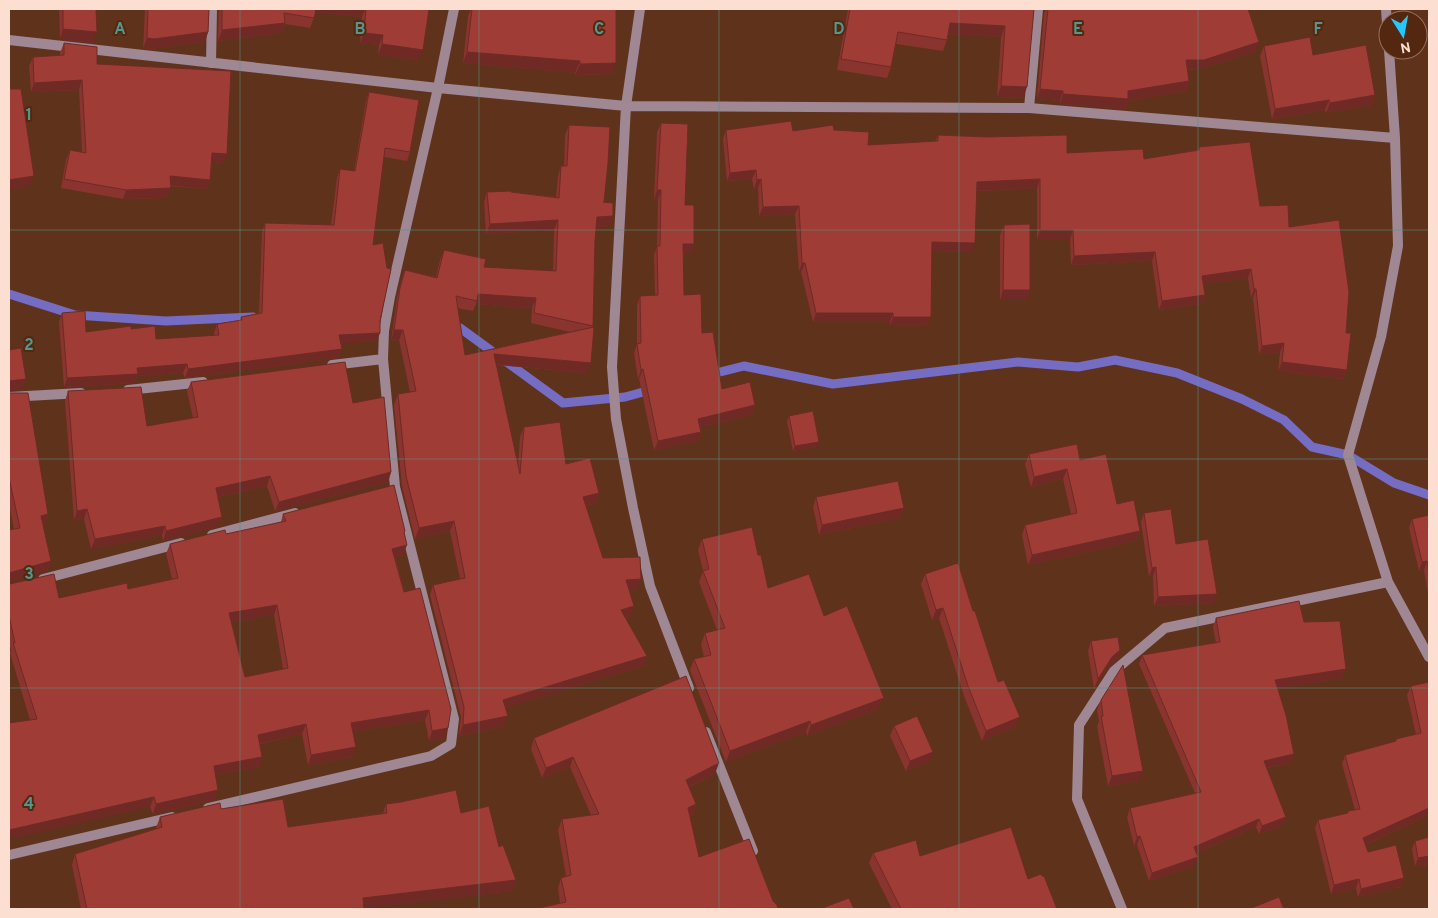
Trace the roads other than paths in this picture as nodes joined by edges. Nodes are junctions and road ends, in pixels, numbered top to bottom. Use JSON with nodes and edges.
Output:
{"nodes":[{"id":1,"x":212,"y":9,"type":"edge"},
{"id":2,"x":454,"y":9,"type":"edge"},
{"id":3,"x":640,"y":9,"type":"edge"},
{"id":4,"x":1038,"y":9,"type":"edge"},
{"id":5,"x":9,"y":40,"type":"edge"},
{"id":6,"x":1390,"y":60,"type":"edge"},
{"id":7,"x":211,"y":63,"type":"junction"},
{"id":8,"x":438,"y":88,"type":"junction"},
{"id":9,"x":626,"y":106,"type":"junction"},
{"id":10,"x":1028,"y":108,"type":"junction"},
{"id":11,"x":1395,"y":138,"type":"junction"},
{"id":12,"x":383,"y":359,"type":"junction"},
{"id":13,"x":325,"y":366,"type":"edge"},
{"id":14,"x":209,"y":382,"type":"edge"},
{"id":15,"x":114,"y":391,"type":"edge"},
{"id":16,"x":95,"y":392,"type":"edge"},
{"id":17,"x":9,"y":397,"type":"edge"},
{"id":18,"x":308,"y":510,"type":"edge"},
{"id":19,"x":1388,"y":582,"type":"junction"},
{"id":20,"x":28,"y":583,"type":"edge"},
{"id":21,"x":1429,"y":657,"type":"edge"},
{"id":22,"x":693,"y":697,"type":"edge"},
{"id":23,"x":704,"y":724,"type":"edge"},
{"id":24,"x":201,"y":810,"type":"edge"},
{"id":25,"x":182,"y":814,"type":"edge"},
{"id":26,"x":9,"y":855,"type":"edge"},
{"id":27,"x":758,"y":863,"type":"edge"},
{"id":28,"x":1122,"y":909,"type":"edge"}],
"edges":[{"from":1,"to":7,"type":"street"},
{"from":2,"to":8,"type":"street"},
{"from":3,"to":9,"type":"street"},
{"from":4,"to":10,"type":"street"},
{"from":5,"to":7,"type":"street"},
{"from":6,"to":11,"type":"street"},
{"from":7,"to":8,"type":"street"},
{"from":8,"to":9,"type":"street"},
{"from":8,"to":12,"type":"street"},
{"from":9,"to":10,"type":"street"},
{"from":9,"to":22,"type":"street"},
{"from":10,"to":11,"type":"street"},
{"from":11,"to":19,"type":"street"},
{"from":12,"to":13,"type":"street"},
{"from":12,"to":24,"type":"street"},
{"from":14,"to":15,"type":"street"},
{"from":16,"to":17,"type":"street"},
{"from":18,"to":20,"type":"street"},
{"from":19,"to":21,"type":"street"},
{"from":19,"to":28,"type":"street"},
{"from":23,"to":27,"type":"street"},
{"from":25,"to":26,"type":"street"}]}
